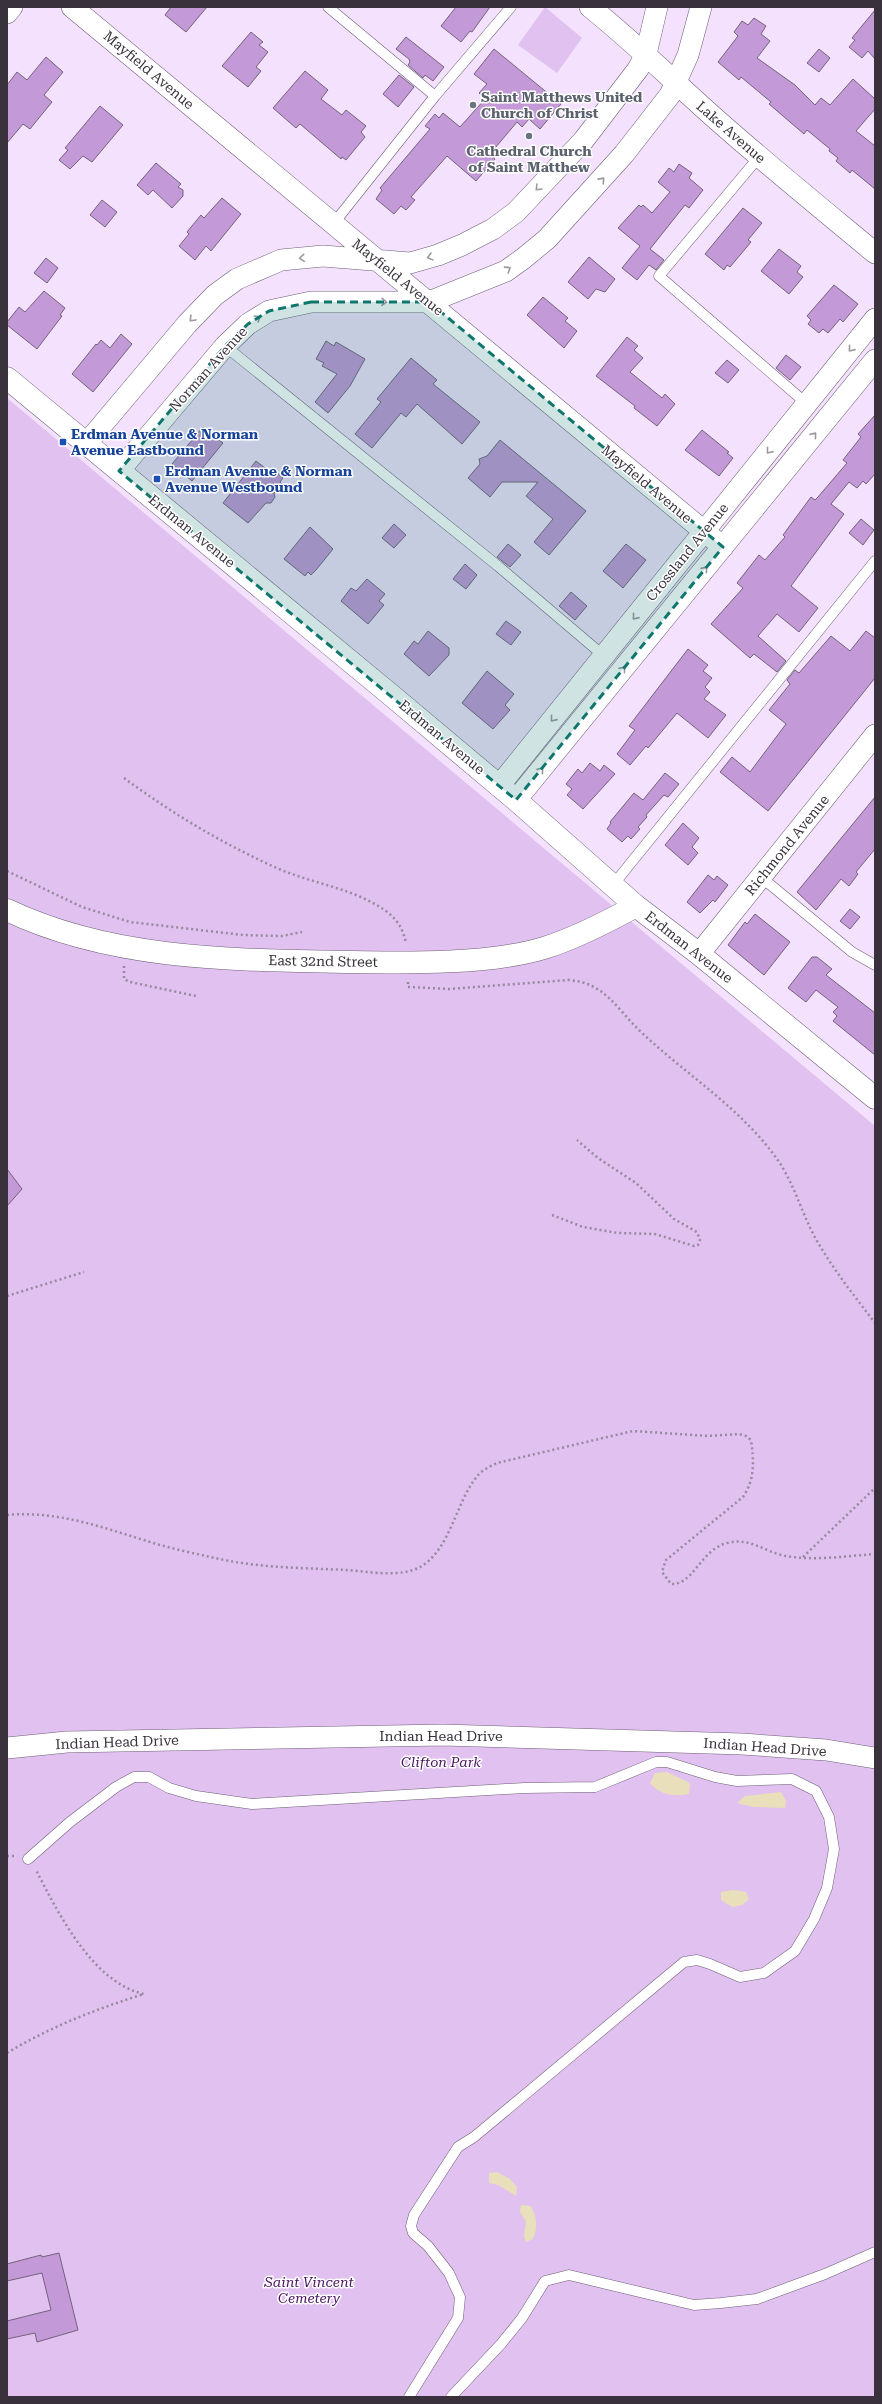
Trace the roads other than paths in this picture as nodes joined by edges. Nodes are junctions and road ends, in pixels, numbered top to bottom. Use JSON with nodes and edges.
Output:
{"nodes":[{"id":1,"x":12,"y":7,"type":"edge"},
{"id":2,"x":72,"y":7,"type":"edge"},
{"id":3,"x":328,"y":7,"type":"edge"},
{"id":4,"x":511,"y":7,"type":"edge"},
{"id":5,"x":590,"y":7,"type":"edge"},
{"id":6,"x":657,"y":7,"type":"edge"},
{"id":7,"x":701,"y":7,"type":"edge"},
{"id":8,"x":7,"y":13,"type":"edge"},
{"id":9,"x":646,"y":54,"type":"junction"},
{"id":10,"x":676,"y":84,"type":"junction"},
{"id":11,"x":435,"y":96,"type":"junction"},
{"id":12,"x":759,"y":157,"type":"junction"},
{"id":13,"x":334,"y":223,"type":"junction"},
{"id":14,"x":875,"y":253,"type":"edge"},
{"id":15,"x":375,"y":259,"type":"junction"},
{"id":16,"x":429,"y":302,"type":"junction"},
{"id":17,"x":875,"y":319,"type":"edge"},
{"id":18,"x":225,"y":346,"type":"junction"},
{"id":19,"x":875,"y":360,"type":"edge"},
{"id":20,"x":7,"y":378,"type":"edge"},
{"id":21,"x":807,"y":404,"type":"junction"},
{"id":22,"x":86,"y":444,"type":"junction"},
{"id":23,"x":118,"y":471,"type":"junction"},
{"id":24,"x":704,"y":531,"type":"junction"},
{"id":25,"x":723,"y":547,"type":"junction"},
{"id":26,"x":875,"y":561,"type":"edge"},
{"id":27,"x":604,"y":656,"type":"junction"},
{"id":28,"x":875,"y":735,"type":"edge"},
{"id":29,"x":499,"y":786,"type":"junction"},
{"id":30,"x":516,"y":800,"type":"junction"},
{"id":31,"x":761,"y":877,"type":"junction"},
{"id":32,"x":613,"y":884,"type":"junction"},
{"id":33,"x":636,"y":906,"type":"junction"},
{"id":34,"x":7,"y":910,"type":"edge"},
{"id":35,"x":699,"y":954,"type":"junction"},
{"id":36,"x":875,"y":965,"type":"edge"},
{"id":37,"x":875,"y":1098,"type":"edge"},
{"id":38,"x":7,"y":1748,"type":"edge"},
{"id":39,"x":875,"y":1758,"type":"edge"},
{"id":40,"x":28,"y":1859,"type":"road end"},
{"id":41,"x":875,"y":2252,"type":"edge"},
{"id":42,"x":410,"y":2397,"type":"edge"},
{"id":43,"x":452,"y":2397,"type":"edge"}],
"edges":[{"from":1,"to":8,"type":"street"},
{"from":2,"to":13,"type":"street","name":"Mayfield Avenue"},
{"from":3,"to":11,"type":"lane"},
{"from":4,"to":11,"type":"lane"},
{"from":5,"to":9,"type":"street","name":"Lake Avenue"},
{"from":6,"to":9,"type":"street"},
{"from":7,"to":10,"type":"street","name":"Norman Avenue"},
{"from":9,"to":10,"type":"street","name":"Lake Avenue"},
{"from":9,"to":15,"type":"street","one_way":true},
{"from":10,"to":12,"type":"street","name":"Lake Avenue"},
{"from":16,"to":10,"type":"street","name":"Norman Avenue","one_way":true},
{"from":11,"to":13,"type":"lane"},
{"from":12,"to":14,"type":"street","name":"Lake Avenue"},
{"from":12,"to":21,"type":"lane"},
{"from":13,"to":15,"type":"street","name":"Mayfield Avenue"},
{"from":15,"to":16,"type":"street","name":"Mayfield Avenue"},
{"from":15,"to":22,"type":"street","one_way":true},
{"from":18,"to":16,"type":"street","name":"Norman Avenue","one_way":true},
{"from":16,"to":24,"type":"street","name":"Mayfield Avenue"},
{"from":17,"to":21,"type":"street","name":"Crossland Avenue","one_way":true},
{"from":18,"to":23,"type":"street","name":"Norman Avenue"},
{"from":18,"to":27,"type":"lane"},
{"from":25,"to":19,"type":"street","name":"Crossland Avenue","one_way":true},
{"from":20,"to":22,"type":"main road","name":"Erdman Avenue"},
{"from":21,"to":24,"type":"street","name":"Crossland Avenue","one_way":true},
{"from":22,"to":23,"type":"main road","name":"Erdman Avenue"},
{"from":23,"to":29,"type":"main road","name":"Erdman Avenue"},
{"from":24,"to":25,"type":"street","name":"Mayfield Avenue"},
{"from":24,"to":27,"type":"street","name":"Crossland Avenue","one_way":true},
{"from":30,"to":25,"type":"street","name":"Crossland Avenue","one_way":true},
{"from":26,"to":32,"type":"lane"},
{"from":27,"to":29,"type":"street","name":"Crossland Avenue","one_way":true},
{"from":28,"to":31,"type":"street","name":"Richmond Avenue"},
{"from":29,"to":30,"type":"main road","name":"Erdman Avenue"},
{"from":30,"to":32,"type":"main road","name":"Erdman Avenue"},
{"from":31,"to":35,"type":"street","name":"Richmond Avenue"},
{"from":31,"to":36,"type":"lane"},
{"from":32,"to":33,"type":"main road","name":"Erdman Avenue"},
{"from":33,"to":34,"type":"main road","name":"East 32nd Street"},
{"from":33,"to":35,"type":"main road","name":"Erdman Avenue"},
{"from":35,"to":37,"type":"main road","name":"Erdman Avenue"},
{"from":38,"to":39,"type":"street","name":"Indian Head Drive"},
{"from":40,"to":42,"type":"lane"},
{"from":41,"to":43,"type":"lane"}]}
